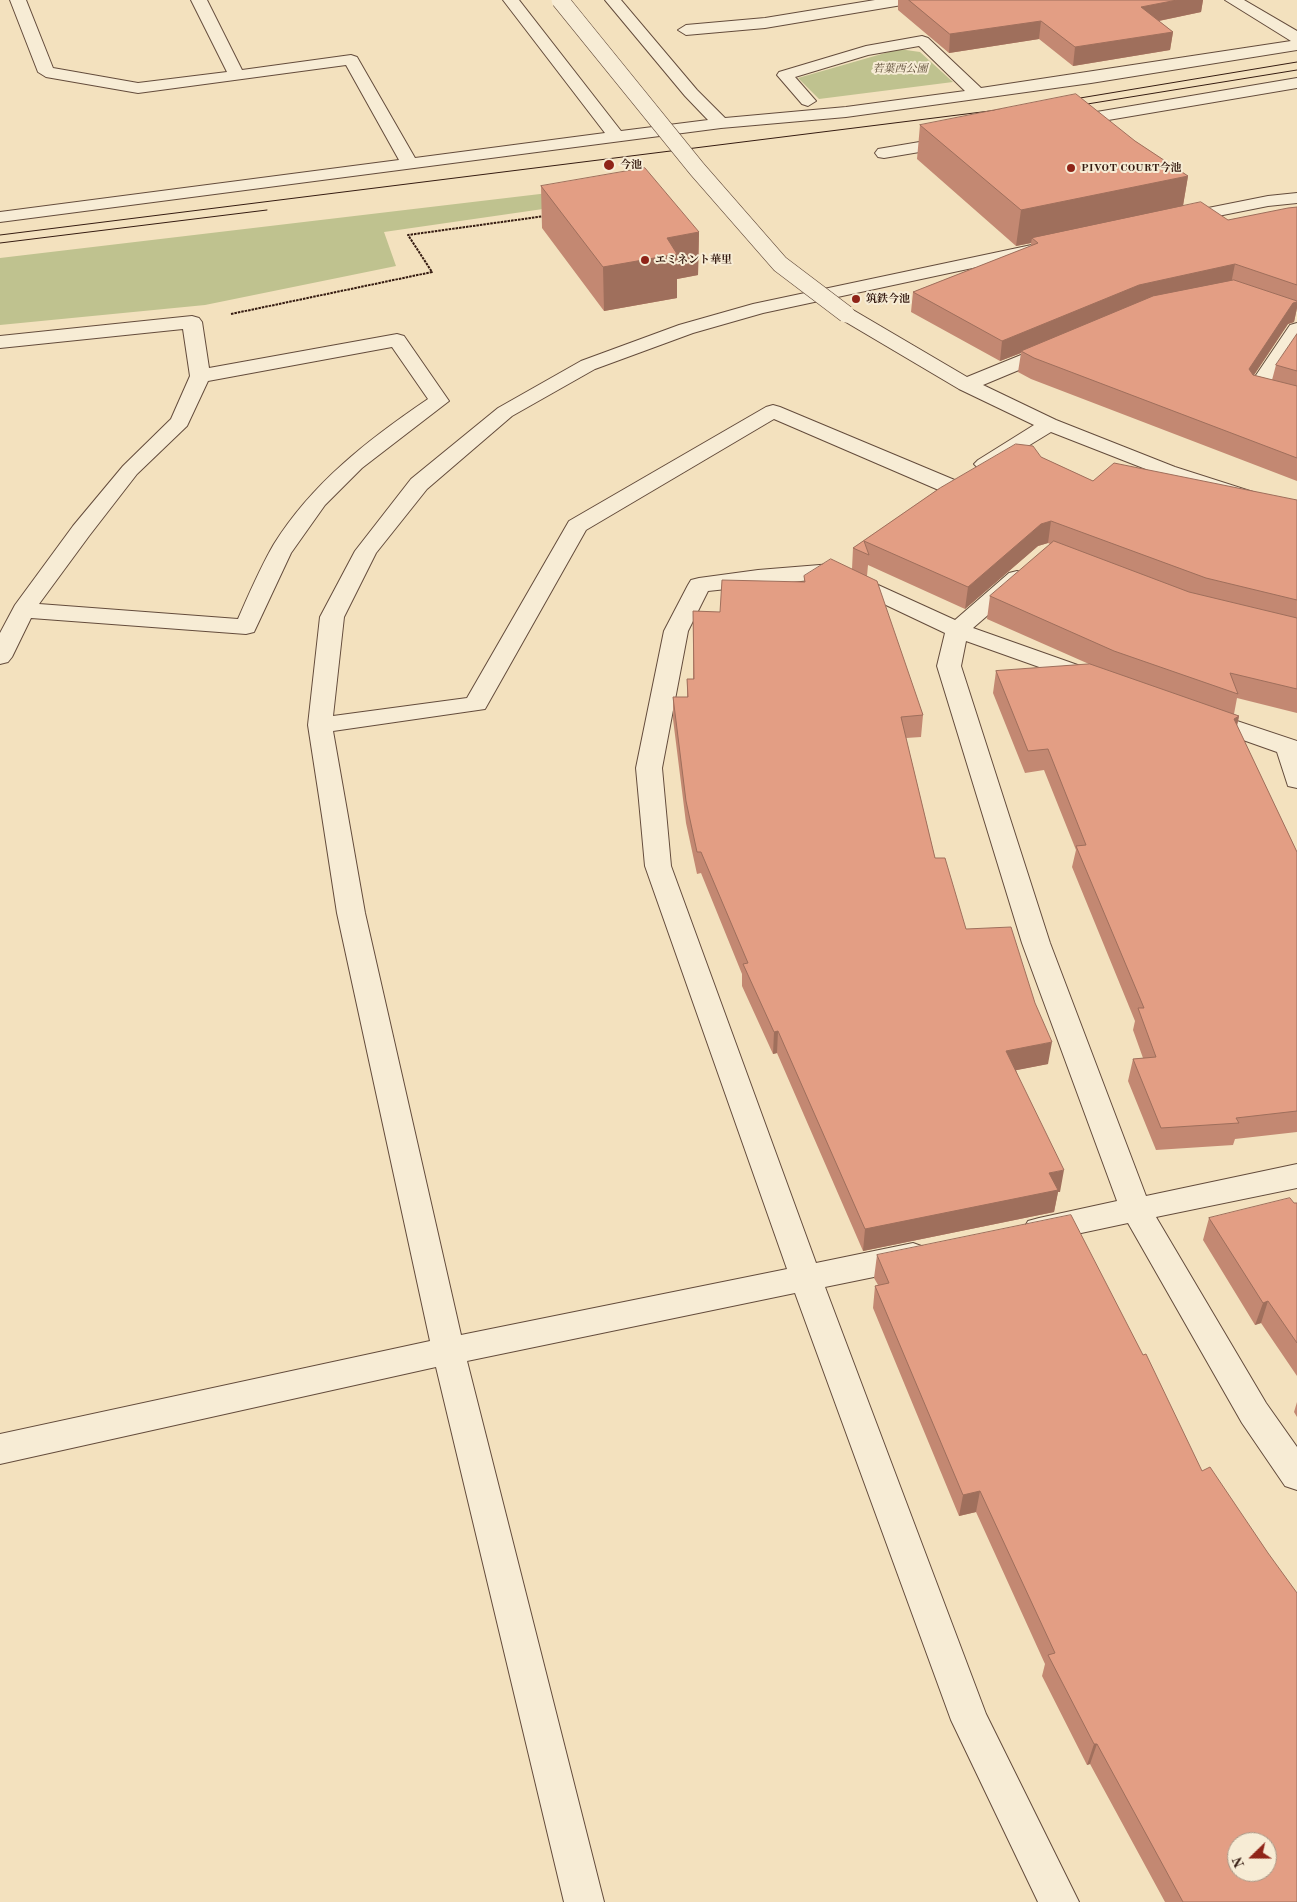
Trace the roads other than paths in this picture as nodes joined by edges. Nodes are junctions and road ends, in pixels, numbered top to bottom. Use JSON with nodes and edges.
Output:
{"nodes":[{"id":1,"x":18,"y":0,"type":"edge"},
{"id":2,"x":199,"y":0,"type":"edge"},
{"id":3,"x":511,"y":0,"type":"edge"},
{"id":4,"x":560,"y":0,"type":"edge"},
{"id":5,"x":613,"y":0,"type":"edge"},
{"id":6,"x":902,"y":0,"type":"edge"},
{"id":7,"x":1233,"y":0,"type":"edge"},
{"id":8,"x":686,"y":30,"type":"dead end"},
{"id":9,"x":1297,"y":38,"type":"edge"},
{"id":10,"x":1297,"y":45,"type":"edge"},
{"id":11,"x":236,"y":74,"type":"junction"},
{"id":12,"x":1297,"y":83,"type":"edge"},
{"id":13,"x":978,"y":94,"type":"junction"},
{"id":14,"x":808,"y":101,"type":"dead end"},
{"id":15,"x":722,"y":123,"type":"junction"},
{"id":16,"x":1051,"y":124,"type":"edge"},
{"id":17,"x":617,"y":137,"type":"junction"},
{"id":18,"x":973,"y":138,"type":"edge"},
{"id":19,"x":884,"y":153,"type":"dead end"},
{"id":20,"x":410,"y":164,"type":"junction"},
{"id":21,"x":1297,"y":198,"type":"edge"},
{"id":22,"x":0,"y":217,"type":"edge"},
{"id":23,"x":1159,"y":223,"type":"edge"},
{"id":24,"x":1062,"y":244,"type":"edge"},
{"id":25,"x":1294,"y":319,"type":"edge"},
{"id":26,"x":1071,"y":341,"type":"edge"},
{"id":27,"x":0,"y":342,"type":"edge"},
{"id":28,"x":200,"y":376,"type":"junction"},
{"id":29,"x":966,"y":385,"type":"junction"},
{"id":30,"x":1297,"y":401,"type":"edge"},
{"id":31,"x":1049,"y":424,"type":"junction"},
{"id":32,"x":1297,"y":513,"type":"edge"},
{"id":33,"x":1032,"y":565,"type":"edge"},
{"id":34,"x":23,"y":610,"type":"junction"},
{"id":35,"x":957,"y":630,"type":"junction"},
{"id":36,"x":0,"y":657,"type":"edge"},
{"id":37,"x":1122,"y":689,"type":"edge"},
{"id":38,"x":1177,"y":708,"type":"edge"},
{"id":39,"x":320,"y":725,"type":"junction"},
{"id":40,"x":1292,"y":748,"type":"edge"},
{"id":41,"x":1297,"y":780,"type":"edge"},
{"id":42,"x":1297,"y":1176,"type":"edge"},
{"id":43,"x":1136,"y":1210,"type":"junction"},
{"id":44,"x":1010,"y":1236,"type":"edge"},
{"id":45,"x":942,"y":1250,"type":"edge"},
{"id":46,"x":806,"y":1278,"type":"junction"},
{"id":47,"x":448,"y":1351,"type":"junction"},
{"id":48,"x":0,"y":1449,"type":"edge"},
{"id":49,"x":1297,"y":1475,"type":"edge"},
{"id":50,"x":584,"y":1902,"type":"edge"},
{"id":51,"x":1058,"y":1902,"type":"edge"}],
"edges":[{"from":1,"to":11,"type":"street"},
{"from":2,"to":11,"type":"street"},
{"from":3,"to":17,"type":"street"},
{"from":4,"to":29,"type":"street","bridge":true},
{"from":5,"to":15,"type":"street"},
{"from":6,"to":8,"type":"street"},
{"from":7,"to":9,"type":"street"},
{"from":10,"to":13,"type":"street"},
{"from":11,"to":20,"type":"street"},
{"from":12,"to":16,"type":"street"},
{"from":13,"to":14,"type":"street"},
{"from":13,"to":15,"type":"street"},
{"from":15,"to":17,"type":"street"},
{"from":17,"to":20,"type":"street"},
{"from":18,"to":19,"type":"street"},
{"from":20,"to":22,"type":"street"},
{"from":21,"to":23,"type":"street"},
{"from":24,"to":39,"type":"street"},
{"from":25,"to":30,"type":"street"},
{"from":26,"to":29,"type":"street"},
{"from":27,"to":28,"type":"street"},
{"from":28,"to":34,"type":"street"},
{"from":28,"to":34,"type":"street"},
{"from":29,"to":31,"type":"street"},
{"from":31,"to":32,"type":"street"},
{"from":31,"to":39,"type":"street"},
{"from":33,"to":35,"type":"street"},
{"from":34,"to":36,"type":"street"},
{"from":35,"to":37,"type":"street"},
{"from":35,"to":43,"type":"street"},
{"from":35,"to":46,"type":"street"},
{"from":38,"to":40,"type":"street"},
{"from":39,"to":47,"type":"street"},
{"from":40,"to":41,"type":"street"},
{"from":42,"to":43,"type":"street"},
{"from":43,"to":44,"type":"street"},
{"from":43,"to":49,"type":"street"},
{"from":45,"to":46,"type":"street"},
{"from":46,"to":47,"type":"street"},
{"from":46,"to":51,"type":"street"},
{"from":47,"to":48,"type":"street"},
{"from":47,"to":50,"type":"street"}]}
